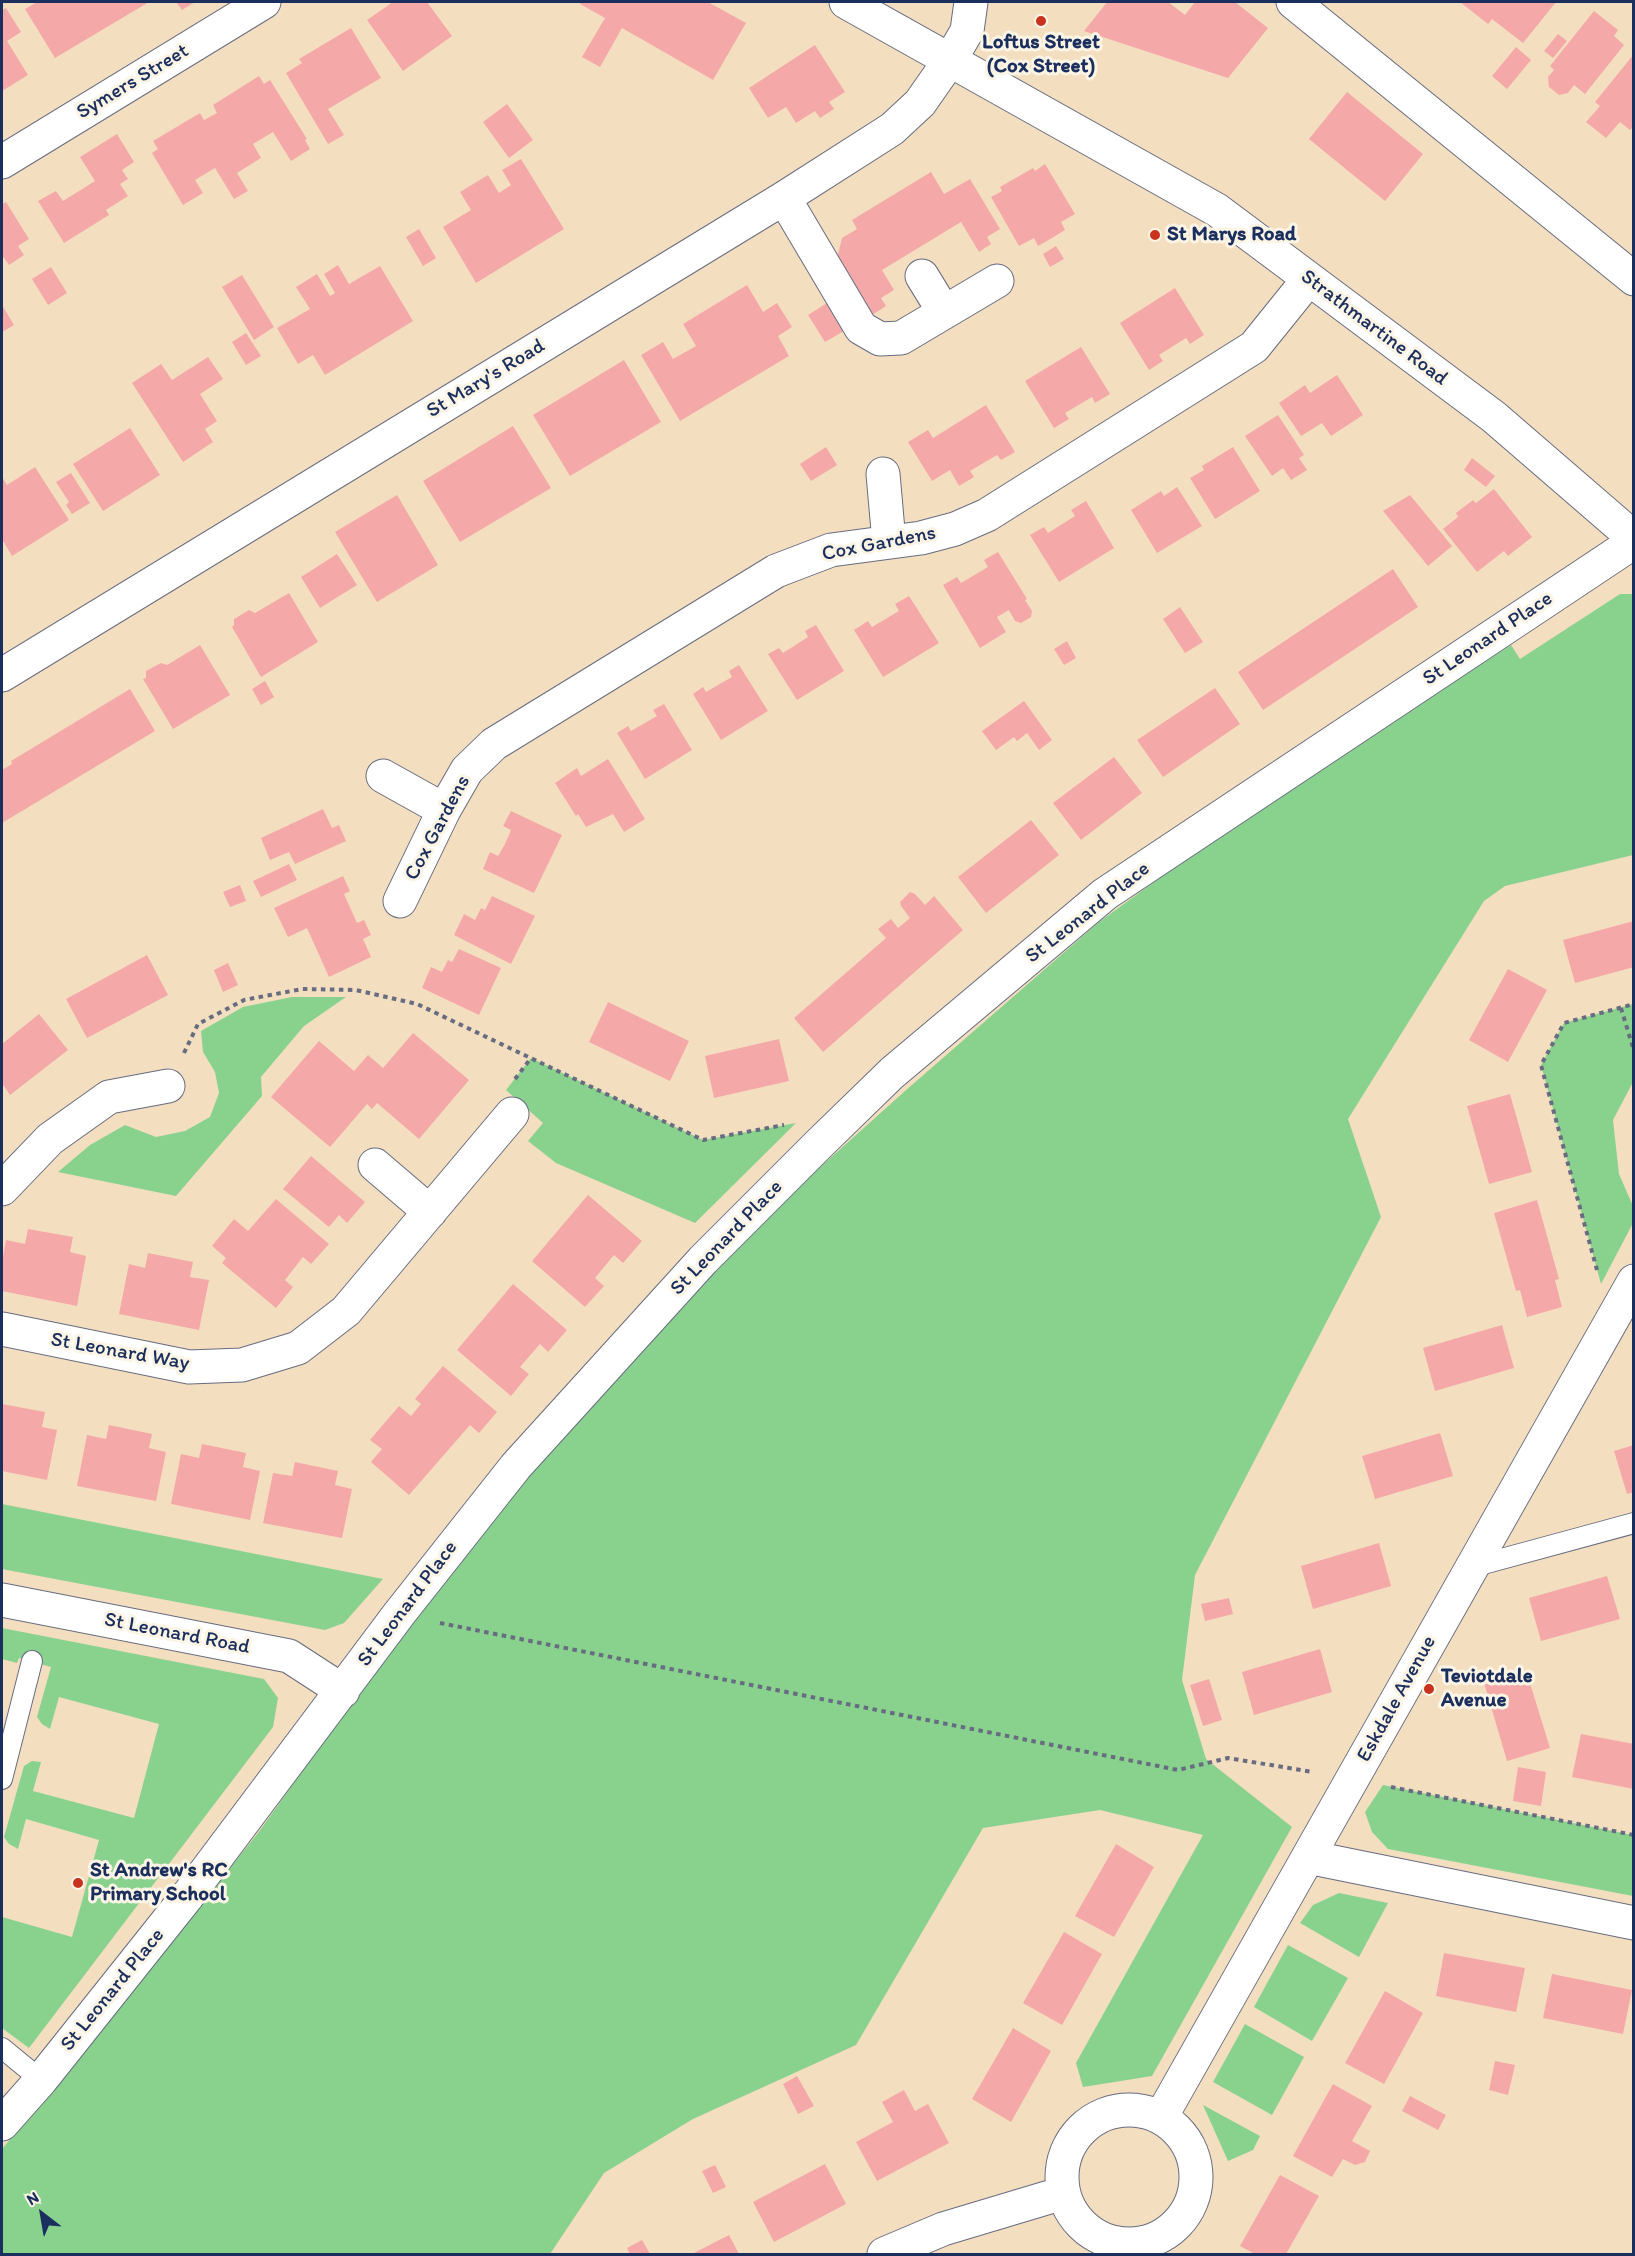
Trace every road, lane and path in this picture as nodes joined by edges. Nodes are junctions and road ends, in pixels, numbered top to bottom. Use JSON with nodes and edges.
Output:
{"nodes":[{"id":1,"x":264,"y":2,"type":"edge"},
{"id":2,"x":846,"y":2,"type":"edge"},
{"id":3,"x":971,"y":2,"type":"edge"},
{"id":4,"x":1293,"y":2,"type":"edge"},
{"id":5,"x":950,"y":60,"type":"junction"},
{"id":6,"x":2,"y":162,"type":"edge"},
{"id":7,"x":784,"y":198,"type":"junction"},
{"id":8,"x":922,"y":276,"type":"dead end"},
{"id":9,"x":1634,"y":279,"type":"edge"},
{"id":10,"x":1308,"y":280,"type":"junction"},
{"id":11,"x":997,"y":281,"type":"dead end"},
{"id":12,"x":944,"y":312,"type":"junction"},
{"id":13,"x":883,"y":474,"type":"dead end"},
{"id":14,"x":1634,"y":540,"type":"edge"},
{"id":15,"x":889,"y":542,"type":"junction"},
{"id":16,"x":2,"y":675,"type":"edge"},
{"id":17,"x":383,"y":776,"type":"dead end"},
{"id":18,"x":444,"y":810,"type":"junction"},
{"id":19,"x":400,"y":901,"type":"dead end"},
{"id":20,"x":1634,"y":1004,"type":"edge"},
{"id":21,"x":1621,"y":1008,"type":"junction"},
{"id":22,"x":1634,"y":1051,"type":"edge"},
{"id":23,"x":168,"y":1086,"type":"joint"},
{"id":24,"x":512,"y":1113,"type":"dead end"},
{"id":25,"x":820,"y":1143,"type":"junction"},
{"id":26,"x":375,"y":1165,"type":"dead end"},
{"id":27,"x":2,"y":1189,"type":"edge"},
{"id":28,"x":430,"y":1212,"type":"junction"},
{"id":29,"x":1630,"y":1287,"type":"edge"},
{"id":30,"x":2,"y":1329,"type":"edge"},
{"id":31,"x":1634,"y":1523,"type":"edge"},
{"id":32,"x":1472,"y":1567,"type":"junction"},
{"id":33,"x":2,"y":1600,"type":"edge"},
{"id":34,"x":399,"y":1614,"type":"junction"},
{"id":35,"x":32,"y":1661,"type":"dead end"},
{"id":36,"x":343,"y":1691,"type":"junction"},
{"id":37,"x":2,"y":1779,"type":"edge"},
{"id":38,"x":1352,"y":1779,"type":"junction"},
{"id":39,"x":1634,"y":1835,"type":"edge"},
{"id":40,"x":1308,"y":1857,"type":"junction"},
{"id":41,"x":1634,"y":1923,"type":"edge"},
{"id":42,"x":2,"y":2048,"type":"edge"},
{"id":43,"x":41,"y":2080,"type":"junction"},
{"id":44,"x":1161,"y":2117,"type":"junction"},
{"id":45,"x":2,"y":2124,"type":"edge"},
{"id":46,"x":1063,"y":2193,"type":"junction"},
{"id":47,"x":1148,"y":2249,"type":"edge"},
{"id":48,"x":884,"y":2254,"type":"edge"}],
"edges":[{"from":1,"to":6,"type":"street","name":"Symers Street"},
{"from":2,"to":5,"type":"street","name":"Strathmartine Road"},
{"from":3,"to":5,"type":"street","name":"St Mary's Road"},
{"from":4,"to":9,"type":"street"},
{"from":5,"to":7,"type":"street","name":"St Mary's Road"},
{"from":5,"to":10,"type":"street","name":"Strathmartine Road"},
{"from":7,"to":12,"type":"street"},
{"from":7,"to":16,"type":"street","name":"St Mary's Road"},
{"from":8,"to":12,"type":"street"},
{"from":10,"to":14,"type":"street","name":"Strathmartine Road"},
{"from":10,"to":15,"type":"street","name":"Cox Gardens"},
{"from":11,"to":12,"type":"street"},
{"from":13,"to":15,"type":"street"},
{"from":14,"to":25,"type":"street","name":"St Leonard Place"},
{"from":15,"to":18,"type":"street","name":"Cox Gardens"},
{"from":17,"to":18,"type":"street"},
{"from":18,"to":19,"type":"street","name":"Cox Gardens"},
{"from":20,"to":21,"type":"path"},
{"from":21,"to":22,"type":"path"},
{"from":21,"to":29,"type":"path"},
{"from":23,"to":25,"type":"path"},
{"from":23,"to":27,"type":"street"},
{"from":24,"to":28,"type":"street","name":"St Leonard Way"},
{"from":25,"to":34,"type":"street","name":"St Leonard Place"},
{"from":26,"to":28,"type":"street"},
{"from":28,"to":30,"type":"street","name":"St Leonard Way"},
{"from":29,"to":32,"type":"street","name":"Eskdale Avenue"},
{"from":31,"to":32,"type":"lane"},
{"from":32,"to":38,"type":"street","name":"Eskdale Avenue"},
{"from":33,"to":36,"type":"street","name":"St Leonard Road"},
{"from":34,"to":36,"type":"street","name":"St Leonard Place"},
{"from":34,"to":38,"type":"path"},
{"from":35,"to":37,"type":"lane"},
{"from":36,"to":43,"type":"street","name":"St Leonard Place"},
{"from":38,"to":39,"type":"path"},
{"from":38,"to":40,"type":"street","name":"Eskdale Avenue"},
{"from":40,"to":41,"type":"street"},
{"from":40,"to":44,"type":"street","name":"Eskdale Avenue"},
{"from":42,"to":43,"type":"lane"},
{"from":43,"to":45,"type":"street","name":"St Leonard Place"},
{"from":44,"to":46,"type":"street"},
{"from":44,"to":47,"type":"street"},
{"from":46,"to":47,"type":"street"},
{"from":46,"to":48,"type":"street"}]}
